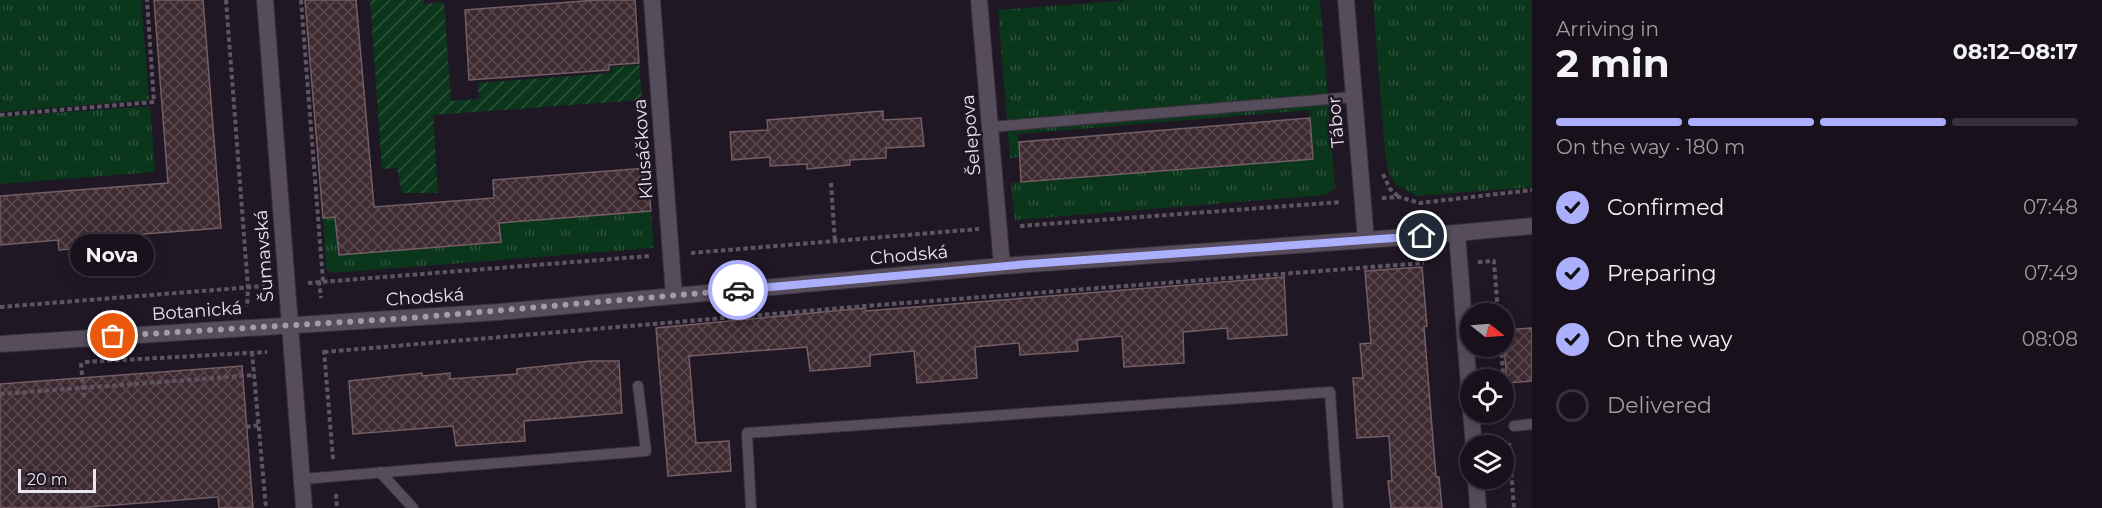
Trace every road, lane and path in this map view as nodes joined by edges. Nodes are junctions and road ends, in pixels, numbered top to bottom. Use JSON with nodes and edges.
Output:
{"nodes":[{"id":1,"x":147,"y":0,"type":"edge"},
{"id":2,"x":226,"y":0,"type":"edge"},
{"id":3,"x":265,"y":0,"type":"edge"},
{"id":4,"x":301,"y":0,"type":"edge"},
{"id":5,"x":652,"y":0,"type":"edge"},
{"id":6,"x":980,"y":0,"type":"edge"},
{"id":7,"x":1346,"y":0,"type":"edge"},
{"id":8,"x":1354,"y":97,"type":"junction"},
{"id":9,"x":0,"y":115,"type":"edge"},
{"id":10,"x":990,"y":126,"type":"junction"},
{"id":11,"x":831,"y":183,"type":"dead end"},
{"id":12,"x":1390,"y":189,"type":"dead end"},
{"id":13,"x":1532,"y":190,"type":"edge"},
{"id":14,"x":1399,"y":197,"type":"junction"},
{"id":15,"x":1362,"y":200,"type":"junction"},
{"id":16,"x":1532,"y":226,"type":"edge"},
{"id":17,"x":999,"y":228,"type":"junction"},
{"id":18,"x":1457,"y":233,"type":"junction"},
{"id":19,"x":1366,"y":240,"type":"junction"},
{"id":20,"x":835,"y":242,"type":"junction"},
{"id":21,"x":670,"y":254,"type":"junction"},
{"id":22,"x":1424,"y":263,"type":"dead end"},
{"id":23,"x":1460,"y":263,"type":"junction"},
{"id":24,"x":1002,"y":266,"type":"junction"},
{"id":25,"x":321,"y":281,"type":"junction"},
{"id":26,"x":304,"y":283,"type":"dead end"},
{"id":27,"x":266,"y":286,"type":"dead end"},
{"id":28,"x":248,"y":288,"type":"junction"},
{"id":29,"x":674,"y":296,"type":"junction"},
{"id":30,"x":321,"y":298,"type":"dead end"},
{"id":31,"x":1497,"y":303,"type":"edge"},
{"id":32,"x":0,"y":307,"type":"edge"},
{"id":33,"x":247,"y":307,"type":"dead end"},
{"id":34,"x":289,"y":324,"type":"junction"},
{"id":35,"x":249,"y":342,"type":"dead end"},
{"id":36,"x":0,"y":344,"type":"edge"},
{"id":37,"x":267,"y":352,"type":"dead end"},
{"id":38,"x":253,"y":353,"type":"junction"},
{"id":39,"x":69,"y":363,"type":"dead end"},
{"id":40,"x":81,"y":363,"type":"junction"},
{"id":41,"x":1468,"y":369,"type":"edge"},
{"id":42,"x":255,"y":375,"type":"junction"},
{"id":43,"x":638,"y":386,"type":"dead end"},
{"id":44,"x":83,"y":387,"type":"junction"},
{"id":45,"x":0,"y":394,"type":"edge"},
{"id":46,"x":84,"y":399,"type":"dead end"},
{"id":47,"x":1532,"y":424,"type":"edge"},
{"id":48,"x":259,"y":425,"type":"junction"},
{"id":49,"x":1514,"y":426,"type":"dead end"},
{"id":50,"x":246,"y":427,"type":"dead end"},
{"id":51,"x":380,"y":472,"type":"junction"},
{"id":52,"x":334,"y":476,"type":"junction"},
{"id":53,"x":302,"y":479,"type":"junction"},
{"id":54,"x":1477,"y":489,"type":"edge"},
{"id":55,"x":266,"y":508,"type":"edge"},
{"id":56,"x":304,"y":508,"type":"edge"},
{"id":57,"x":337,"y":508,"type":"edge"},
{"id":58,"x":412,"y":508,"type":"edge"},
{"id":59,"x":751,"y":508,"type":"edge"},
{"id":60,"x":1338,"y":508,"type":"edge"},
{"id":61,"x":1479,"y":508,"type":"edge"}],
"edges":[{"from":1,"to":9,"type":"path"},
{"from":2,"to":28,"type":"path"},
{"from":3,"to":34,"type":"street","name":"Šumavská"},
{"from":4,"to":25,"type":"path"},
{"from":5,"to":21,"type":"street","name":"Klusáčkova"},
{"from":6,"to":10,"type":"street","name":"Šelepova"},
{"from":7,"to":8,"type":"street","name":"Tábor"},
{"from":8,"to":10,"type":"lane"},
{"from":8,"to":15,"type":"street","name":"Tábor"},
{"from":10,"to":17,"type":"street","name":"Šelepova"},
{"from":11,"to":20,"type":"path"},
{"from":12,"to":14,"type":"path"},
{"from":13,"to":14,"type":"path"},
{"from":14,"to":15,"type":"path"},
{"from":15,"to":17,"type":"path"},
{"from":15,"to":19,"type":"street","name":"Tábor"},
{"from":16,"to":18,"type":"street","name":"Chodská"},
{"from":17,"to":20,"type":"path"},
{"from":17,"to":24,"type":"street","name":"Šelepova"},
{"from":18,"to":19,"type":"street","name":"Chodská"},
{"from":18,"to":23,"type":"street"},
{"from":19,"to":24,"type":"street","name":"Chodská"},
{"from":20,"to":21,"type":"path"},
{"from":21,"to":25,"type":"path"},
{"from":21,"to":29,"type":"street","name":"Klusáčkova"},
{"from":22,"to":52,"type":"path"},
{"from":23,"to":31,"type":"path"},
{"from":23,"to":41,"type":"street"},
{"from":24,"to":29,"type":"street","name":"Chodská"},
{"from":25,"to":26,"type":"path"},
{"from":25,"to":30,"type":"path"},
{"from":27,"to":28,"type":"path"},
{"from":28,"to":32,"type":"path"},
{"from":28,"to":33,"type":"path"},
{"from":29,"to":34,"type":"street","name":"Chodská"},
{"from":34,"to":36,"type":"street","name":"Botanická"},
{"from":34,"to":53,"type":"street","name":"Šumavská"},
{"from":35,"to":38,"type":"path"},
{"from":37,"to":38,"type":"path"},
{"from":38,"to":40,"type":"path"},
{"from":38,"to":42,"type":"path"},
{"from":39,"to":40,"type":"path"},
{"from":40,"to":44,"type":"path"},
{"from":42,"to":44,"type":"path"},
{"from":42,"to":48,"type":"path"},
{"from":43,"to":51,"type":"lane"},
{"from":44,"to":45,"type":"path"},
{"from":44,"to":46,"type":"path"},
{"from":47,"to":49,"type":"lane"},
{"from":48,"to":50,"type":"path"},
{"from":48,"to":55,"type":"path"},
{"from":51,"to":52,"type":"lane"},
{"from":51,"to":58,"type":"lane"},
{"from":52,"to":53,"type":"lane"},
{"from":52,"to":57,"type":"path"},
{"from":53,"to":56,"type":"street","name":"Šumavská"},
{"from":54,"to":61,"type":"street"},
{"from":59,"to":60,"type":"lane"}]}
